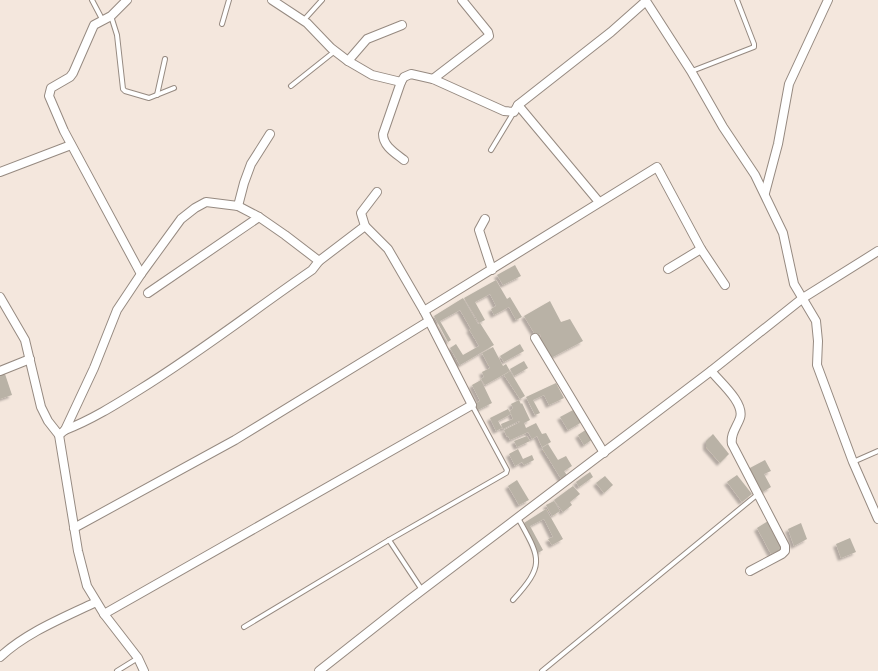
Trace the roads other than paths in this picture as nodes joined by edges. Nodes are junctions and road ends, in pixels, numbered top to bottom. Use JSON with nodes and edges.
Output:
{"nodes":[{"id":1,"x":92,"y":0,"type":"edge"},
{"id":2,"x":127,"y":0,"type":"edge"},
{"id":3,"x":229,"y":0,"type":"edge"},
{"id":4,"x":272,"y":0,"type":"edge"},
{"id":5,"x":322,"y":0,"type":"edge"},
{"id":6,"x":462,"y":0,"type":"edge"},
{"id":7,"x":646,"y":0,"type":"edge"},
{"id":8,"x":737,"y":0,"type":"edge"},
{"id":9,"x":828,"y":0,"type":"edge"},
{"id":10,"x":111,"y":16,"type":"junction"},
{"id":11,"x":102,"y":19,"type":"junction"},
{"id":12,"x":304,"y":21,"type":"junction"},
{"id":13,"x":222,"y":24,"type":"dead end"},
{"id":14,"x":402,"y":25,"type":"dead end"},
{"id":15,"x":335,"y":51,"type":"junction"},
{"id":16,"x":165,"y":59,"type":"dead end"},
{"id":17,"x":348,"y":61,"type":"junction"},
{"id":18,"x":691,"y":71,"type":"junction"},
{"id":19,"x":433,"y":79,"type":"junction"},
{"id":20,"x":401,"y":82,"type":"junction"},
{"id":21,"x":291,"y":86,"type":"dead end"},
{"id":22,"x":174,"y":88,"type":"dead end"},
{"id":23,"x":157,"y":95,"type":"junction"},
{"id":24,"x":516,"y":109,"type":"junction"},
{"id":25,"x":270,"y":134,"type":"dead end"},
{"id":26,"x":71,"y":145,"type":"junction"},
{"id":27,"x":491,"y":150,"type":"dead end"},
{"id":28,"x":404,"y":160,"type":"dead end"},
{"id":29,"x":0,"y":172,"type":"edge"},
{"id":30,"x":377,"y":192,"type":"dead end"},
{"id":31,"x":764,"y":194,"type":"junction"},
{"id":32,"x":599,"y":202,"type":"junction"},
{"id":33,"x":238,"y":206,"type":"junction"},
{"id":34,"x":259,"y":217,"type":"junction"},
{"id":35,"x":485,"y":219,"type":"dead end"},
{"id":36,"x":365,"y":226,"type":"junction"},
{"id":37,"x":701,"y":248,"type":"junction"},
{"id":38,"x":878,"y":251,"type":"edge"},
{"id":39,"x":319,"y":261,"type":"junction"},
{"id":40,"x":668,"y":269,"type":"dead end"},
{"id":41,"x":492,"y":270,"type":"junction"},
{"id":42,"x":140,"y":274,"type":"junction"},
{"id":43,"x":724,"y":285,"type":"dead end"},
{"id":44,"x":148,"y":293,"type":"dead end"},
{"id":45,"x":0,"y":297,"type":"edge"},
{"id":46,"x":803,"y":298,"type":"junction"},
{"id":47,"x":424,"y":310,"type":"junction"},
{"id":48,"x":429,"y":322,"type":"junction"},
{"id":49,"x":535,"y":338,"type":"dead end"},
{"id":50,"x":30,"y":359,"type":"junction"},
{"id":51,"x":0,"y":371,"type":"edge"},
{"id":52,"x":711,"y":371,"type":"junction"},
{"id":53,"x":472,"y":405,"type":"junction"},
{"id":54,"x":62,"y":432,"type":"junction"},
{"id":55,"x":878,"y":451,"type":"edge"},
{"id":56,"x":604,"y":453,"type":"junction"},
{"id":57,"x":854,"y":462,"type":"junction"},
{"id":58,"x":758,"y":494,"type":"junction"},
{"id":59,"x":518,"y":518,"type":"junction"},
{"id":60,"x":878,"y":519,"type":"edge"},
{"id":61,"x":74,"y":528,"type":"junction"},
{"id":62,"x":389,"y":540,"type":"junction"},
{"id":63,"x":750,"y":571,"type":"dead end"},
{"id":64,"x":422,"y":590,"type":"junction"},
{"id":65,"x":512,"y":600,"type":"dead end"},
{"id":66,"x":96,"y":602,"type":"junction"},
{"id":67,"x":104,"y":614,"type":"junction"},
{"id":68,"x":244,"y":627,"type":"dead end"},
{"id":69,"x":0,"y":657,"type":"edge"},
{"id":70,"x":138,"y":658,"type":"junction"},
{"id":71,"x":117,"y":671,"type":"edge"},
{"id":72,"x":144,"y":671,"type":"edge"},
{"id":73,"x":319,"y":671,"type":"edge"},
{"id":74,"x":542,"y":671,"type":"edge"}],
"edges":[{"from":1,"to":11,"type":"lane"},
{"from":2,"to":10,"type":"street"},
{"from":3,"to":13,"type":"lane"},
{"from":4,"to":12,"type":"street"},
{"from":5,"to":12,"type":"lane"},
{"from":6,"to":19,"type":"street"},
{"from":7,"to":18,"type":"street"},
{"from":7,"to":24,"type":"street"},
{"from":8,"to":18,"type":"lane"},
{"from":9,"to":31,"type":"street"},
{"from":10,"to":11,"type":"street"},
{"from":10,"to":23,"type":"lane"},
{"from":11,"to":26,"type":"street"},
{"from":12,"to":15,"type":"street"},
{"from":14,"to":17,"type":"street"},
{"from":15,"to":17,"type":"street"},
{"from":15,"to":21,"type":"lane"},
{"from":16,"to":23,"type":"lane"},
{"from":17,"to":20,"type":"street"},
{"from":18,"to":31,"type":"street"},
{"from":19,"to":20,"type":"street"},
{"from":19,"to":24,"type":"street"},
{"from":20,"to":28,"type":"street"},
{"from":22,"to":23,"type":"lane"},
{"from":24,"to":27,"type":"lane"},
{"from":24,"to":32,"type":"street"},
{"from":25,"to":33,"type":"street"},
{"from":26,"to":29,"type":"street"},
{"from":26,"to":42,"type":"street"},
{"from":30,"to":36,"type":"street"},
{"from":31,"to":46,"type":"street"},
{"from":32,"to":37,"type":"street"},
{"from":32,"to":41,"type":"street"},
{"from":33,"to":34,"type":"street"},
{"from":33,"to":42,"type":"street"},
{"from":34,"to":39,"type":"street"},
{"from":34,"to":44,"type":"street"},
{"from":35,"to":41,"type":"street"},
{"from":36,"to":39,"type":"street"},
{"from":36,"to":47,"type":"street"},
{"from":37,"to":40,"type":"street"},
{"from":37,"to":43,"type":"street"},
{"from":38,"to":46,"type":"street"},
{"from":39,"to":54,"type":"street"},
{"from":41,"to":47,"type":"street"},
{"from":42,"to":54,"type":"street"},
{"from":45,"to":50,"type":"street"},
{"from":46,"to":52,"type":"street"},
{"from":46,"to":57,"type":"street"},
{"from":47,"to":48,"type":"street"},
{"from":48,"to":53,"type":"street"},
{"from":48,"to":61,"type":"street"},
{"from":49,"to":56,"type":"street"},
{"from":50,"to":51,"type":"street"},
{"from":50,"to":54,"type":"street"},
{"from":52,"to":56,"type":"street"},
{"from":52,"to":58,"type":"street"},
{"from":53,"to":62,"type":"lane"},
{"from":53,"to":67,"type":"street"},
{"from":54,"to":61,"type":"street"},
{"from":55,"to":57,"type":"lane"},
{"from":56,"to":59,"type":"street"},
{"from":57,"to":60,"type":"street"},
{"from":58,"to":63,"type":"street"},
{"from":58,"to":74,"type":"lane"},
{"from":59,"to":64,"type":"street"},
{"from":59,"to":65,"type":"lane"},
{"from":61,"to":66,"type":"street"},
{"from":62,"to":64,"type":"lane"},
{"from":62,"to":68,"type":"lane"},
{"from":64,"to":73,"type":"street"},
{"from":66,"to":67,"type":"street"},
{"from":66,"to":69,"type":"street"},
{"from":67,"to":70,"type":"street"},
{"from":70,"to":71,"type":"lane"},
{"from":70,"to":72,"type":"street"}]}
